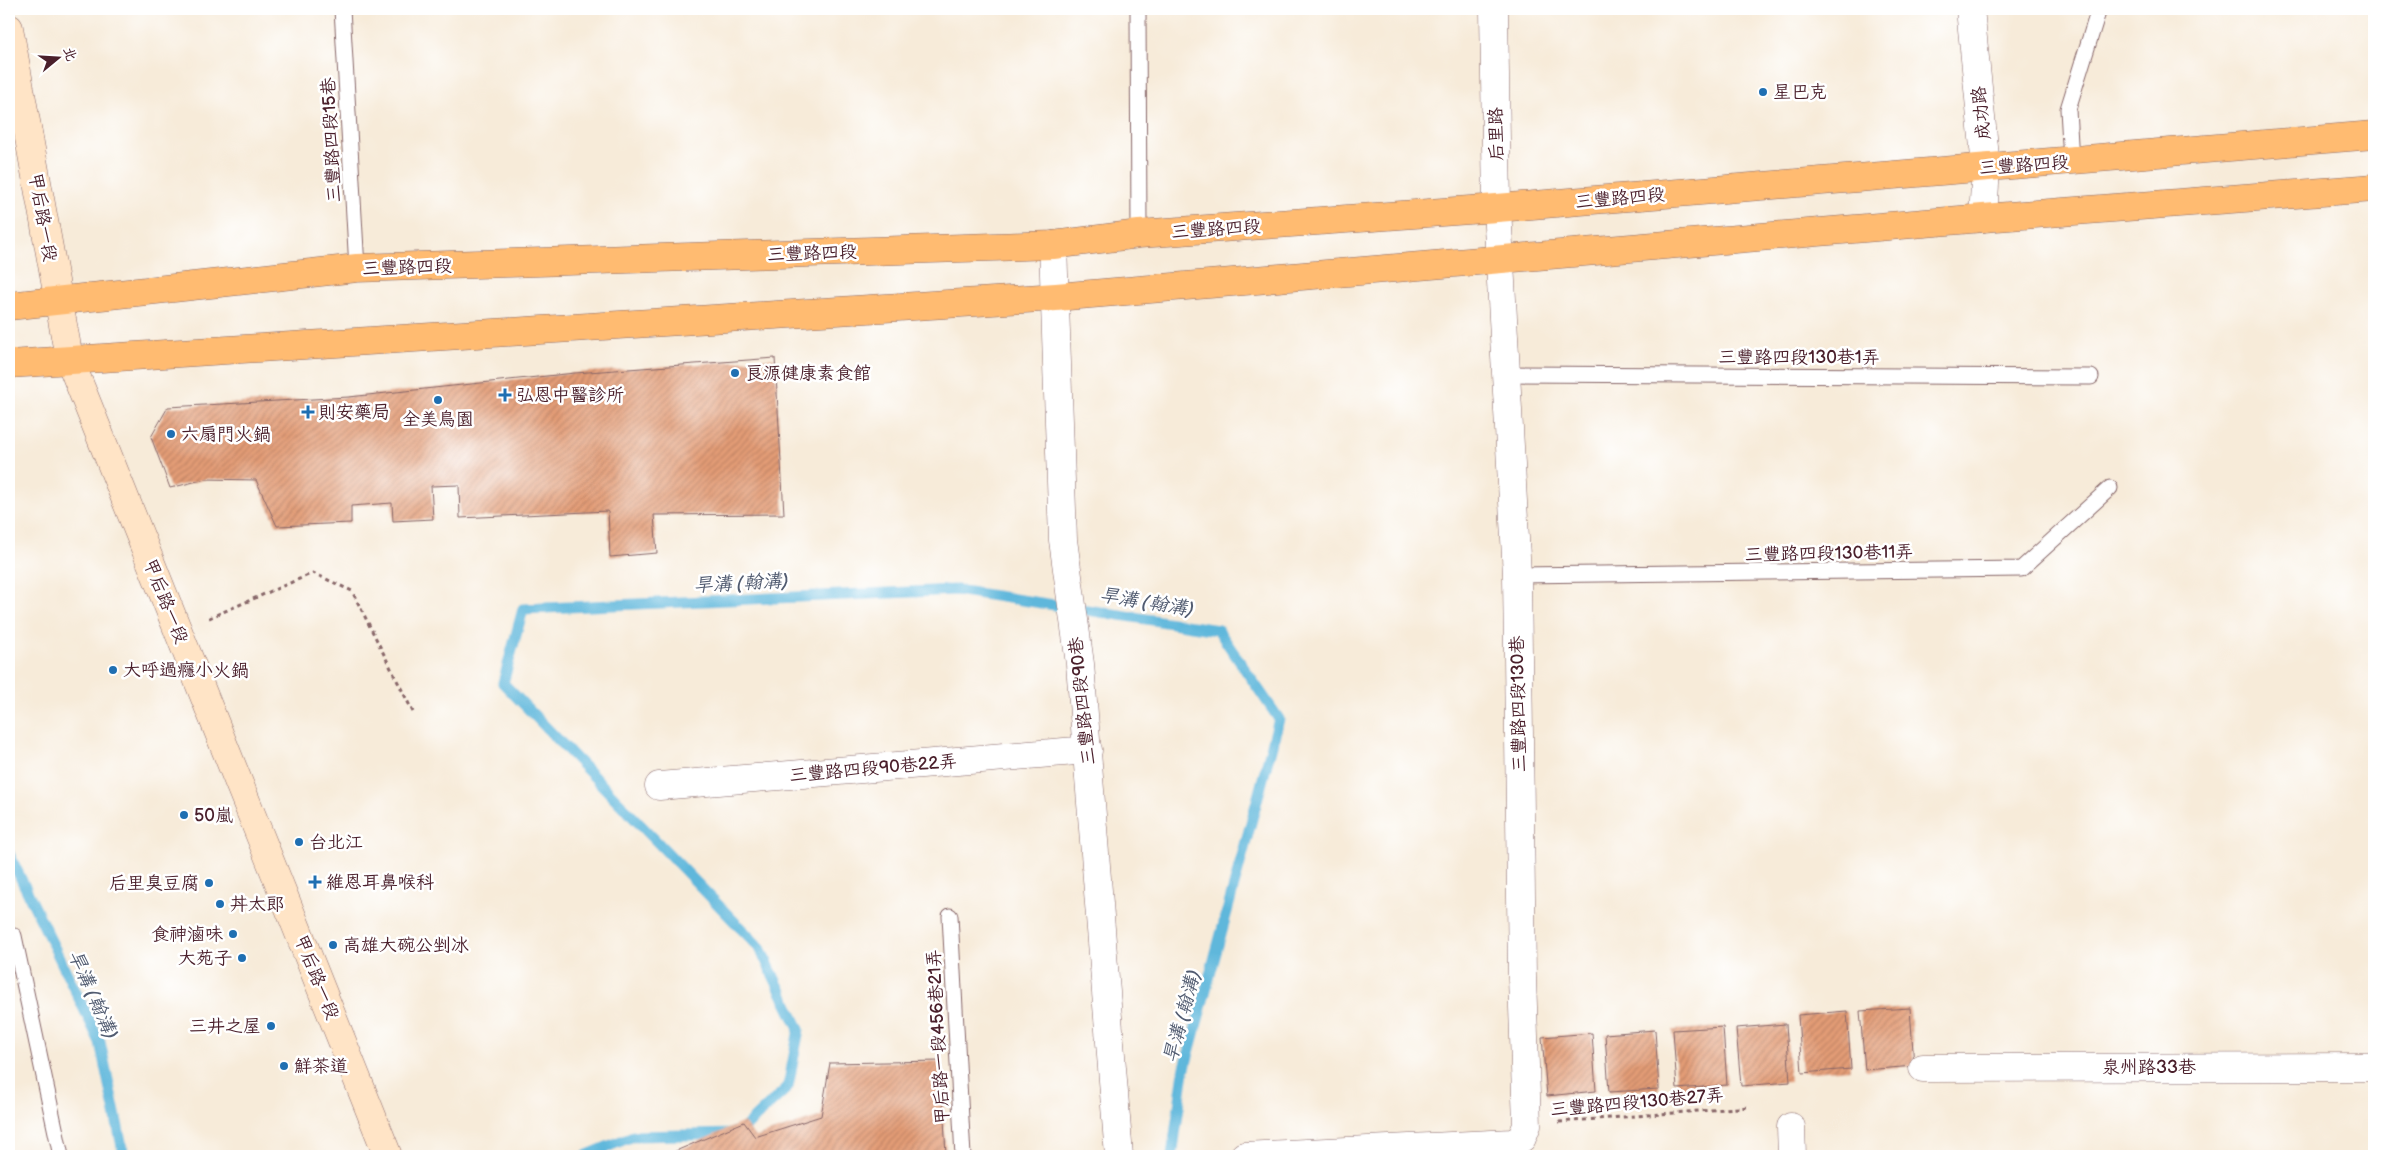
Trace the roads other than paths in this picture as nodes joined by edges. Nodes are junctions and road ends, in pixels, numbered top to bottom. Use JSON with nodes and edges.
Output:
{"nodes":[{"id":1,"x":342,"y":9,"type":"edge"},
{"id":2,"x":1138,"y":9,"type":"edge"},
{"id":3,"x":1494,"y":9,"type":"edge"},
{"id":4,"x":1970,"y":9,"type":"edge"},
{"id":5,"x":2099,"y":9,"type":"edge"},
{"id":6,"x":9,"y":28,"type":"edge"},
{"id":7,"x":2374,"y":135,"type":"edge"},
{"id":8,"x":2071,"y":161,"type":"junction"},
{"id":9,"x":1986,"y":167,"type":"junction"},
{"id":10,"x":2374,"y":188,"type":"edge"},
{"id":11,"x":1497,"y":208,"type":"junction"},
{"id":12,"x":1983,"y":218,"type":"junction"},
{"id":13,"x":1139,"y":234,"type":"junction"},
{"id":14,"x":1053,"y":245,"type":"junction"},
{"id":15,"x":1500,"y":258,"type":"junction"},
{"id":16,"x":357,"y":268,"type":"junction"},
{"id":17,"x":1056,"y":296,"type":"junction"},
{"id":18,"x":57,"y":300,"type":"junction"},
{"id":19,"x":9,"y":306,"type":"edge"},
{"id":20,"x":69,"y":358,"type":"junction"},
{"id":21,"x":9,"y":364,"type":"edge"},
{"id":22,"x":1507,"y":374,"type":"junction"},
{"id":23,"x":2091,"y":377,"type":"dead end"},
{"id":24,"x":2110,"y":488,"type":"dead end"},
{"id":25,"x":1517,"y":575,"type":"junction"},
{"id":26,"x":1088,"y":750,"type":"junction"},
{"id":27,"x":659,"y":786,"type":"dead end"},
{"id":28,"x":950,"y":916,"type":"dead end"},
{"id":29,"x":9,"y":936,"type":"edge"},
{"id":30,"x":2374,"y":1067,"type":"edge"},
{"id":31,"x":1923,"y":1068,"type":"dead end"},
{"id":32,"x":1791,"y":1127,"type":"dead end"},
{"id":33,"x":62,"y":1156,"type":"edge"},
{"id":34,"x":388,"y":1156,"type":"edge"},
{"id":35,"x":962,"y":1156,"type":"edge"},
{"id":36,"x":1119,"y":1156,"type":"edge"},
{"id":37,"x":1244,"y":1156,"type":"edge"},
{"id":38,"x":1792,"y":1156,"type":"edge"}],
"edges":[{"from":1,"to":16,"type":"lane","name":"三豐路四段15巷"},
{"from":2,"to":13,"type":"lane"},
{"from":3,"to":11,"type":"street","name":"后里路"},
{"from":4,"to":9,"type":"street","name":"成功路"},
{"from":5,"to":8,"type":"lane"},
{"from":6,"to":18,"type":"main road","name":"甲后路一段"},
{"from":7,"to":8,"type":"main road","name":"三豐路四段"},
{"from":8,"to":9,"type":"main road","name":"三豐路四段"},
{"from":9,"to":11,"type":"main road","name":"三豐路四段"},
{"from":9,"to":12,"type":"street","name":"成功路"},
{"from":10,"to":12,"type":"main road"},
{"from":11,"to":13,"type":"main road","name":"三豐路四段"},
{"from":11,"to":15,"type":"street","name":"后里路"},
{"from":12,"to":15,"type":"main road"},
{"from":13,"to":14,"type":"main road","name":"三豐路四段"},
{"from":14,"to":16,"type":"main road","name":"三豐路四段"},
{"from":14,"to":17,"type":"street","name":"三豐路四段90巷"},
{"from":15,"to":17,"type":"main road"},
{"from":15,"to":22,"type":"street","name":"三豐路四段130巷"},
{"from":16,"to":18,"type":"main road","name":"三豐路四段"},
{"from":17,"to":20,"type":"main road"},
{"from":17,"to":26,"type":"street","name":"三豐路四段90巷"},
{"from":18,"to":19,"type":"main road","name":"三豐路四段"},
{"from":18,"to":20,"type":"main road","name":"甲后路一段"},
{"from":20,"to":21,"type":"main road"},
{"from":20,"to":34,"type":"main road","name":"甲后路一段"},
{"from":22,"to":23,"type":"lane","name":"三豐路四段130巷1弄"},
{"from":22,"to":25,"type":"street","name":"三豐路四段130巷"},
{"from":24,"to":25,"type":"lane","name":"三豐路四段130巷11弄"},
{"from":25,"to":37,"type":"street","name":"三豐路四段130巷"},
{"from":26,"to":27,"type":"street","name":"三豐路四段90巷22弄"},
{"from":26,"to":36,"type":"street","name":"三豐路四段90巷"},
{"from":28,"to":35,"type":"lane","name":"甲后路一段456巷21弄"},
{"from":29,"to":33,"type":"lane"},
{"from":30,"to":31,"type":"street","name":"泉州路33巷"},
{"from":32,"to":38,"type":"street"}]}
